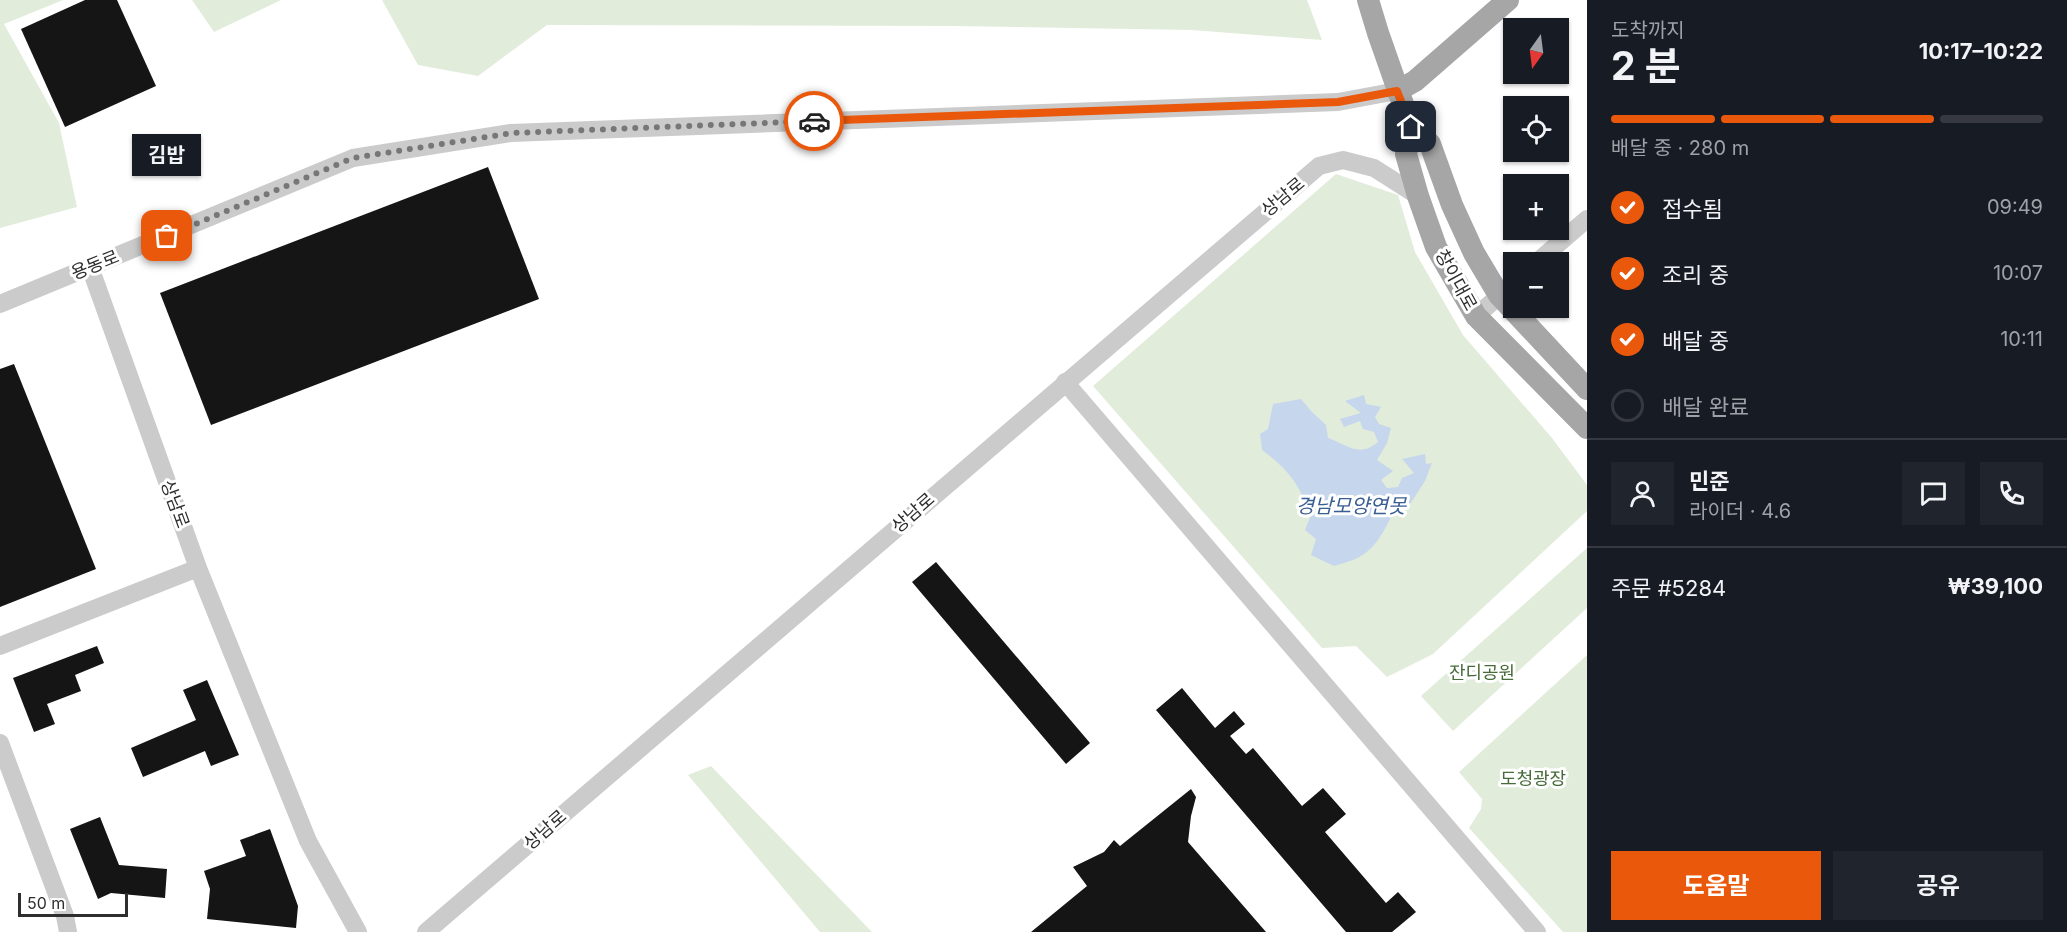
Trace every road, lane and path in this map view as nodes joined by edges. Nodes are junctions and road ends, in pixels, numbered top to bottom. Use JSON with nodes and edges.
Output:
{"nodes":[{"id":1,"x":1368,"y":0,"type":"edge"},
{"id":2,"x":1508,"y":0,"type":"edge"},
{"id":3,"x":1397,"y":91,"type":"junction"},
{"id":4,"x":1411,"y":127,"type":"junction"},
{"id":5,"x":1418,"y":196,"type":"junction"},
{"id":6,"x":1587,"y":219,"type":"edge"},
{"id":7,"x":1549,"y":252,"type":"edge"},
{"id":8,"x":90,"y":267,"type":"junction"},
{"id":9,"x":1503,"y":286,"type":"edge"},
{"id":10,"x":1503,"y":292,"type":"edge"},
{"id":11,"x":0,"y":304,"type":"edge"},
{"id":12,"x":1476,"y":316,"type":"junction"},
{"id":13,"x":1529,"y":318,"type":"edge"},
{"id":14,"x":1065,"y":382,"type":"junction"},
{"id":15,"x":1587,"y":389,"type":"edge"},
{"id":16,"x":1587,"y":428,"type":"edge"},
{"id":17,"x":198,"y":568,"type":"junction"},
{"id":18,"x":0,"y":646,"type":"edge"},
{"id":19,"x":0,"y":743,"type":"edge"},
{"id":20,"x":68,"y":932,"type":"edge"},
{"id":21,"x":358,"y":932,"type":"edge"},
{"id":22,"x":426,"y":932,"type":"edge"},
{"id":23,"x":1538,"y":932,"type":"edge"}],
"edges":[{"from":1,"to":3,"type":"main road","name":"창이대로"},
{"from":2,"to":3,"type":"main road"},
{"from":3,"to":4,"type":"main road","name":"창이대로"},
{"from":3,"to":8,"type":"street","name":"용동로"},
{"from":4,"to":5,"type":"main road","name":"창이대로"},
{"from":4,"to":9,"type":"main road","name":"창이대로"},
{"from":5,"to":12,"type":"main road","name":"창이대로"},
{"from":5,"to":14,"type":"street","name":"상남로"},
{"from":6,"to":7,"type":"street"},
{"from":8,"to":11,"type":"street","name":"용동로"},
{"from":8,"to":17,"type":"street","name":"상남로"},
{"from":10,"to":12,"type":"street"},
{"from":12,"to":16,"type":"main road","name":"창이대로"},
{"from":13,"to":15,"type":"main road","name":"창이대로"},
{"from":14,"to":22,"type":"street","name":"상남로"},
{"from":14,"to":23,"type":"street"},
{"from":17,"to":18,"type":"street"},
{"from":17,"to":21,"type":"street","name":"상남로"},
{"from":19,"to":20,"type":"street"}]}
